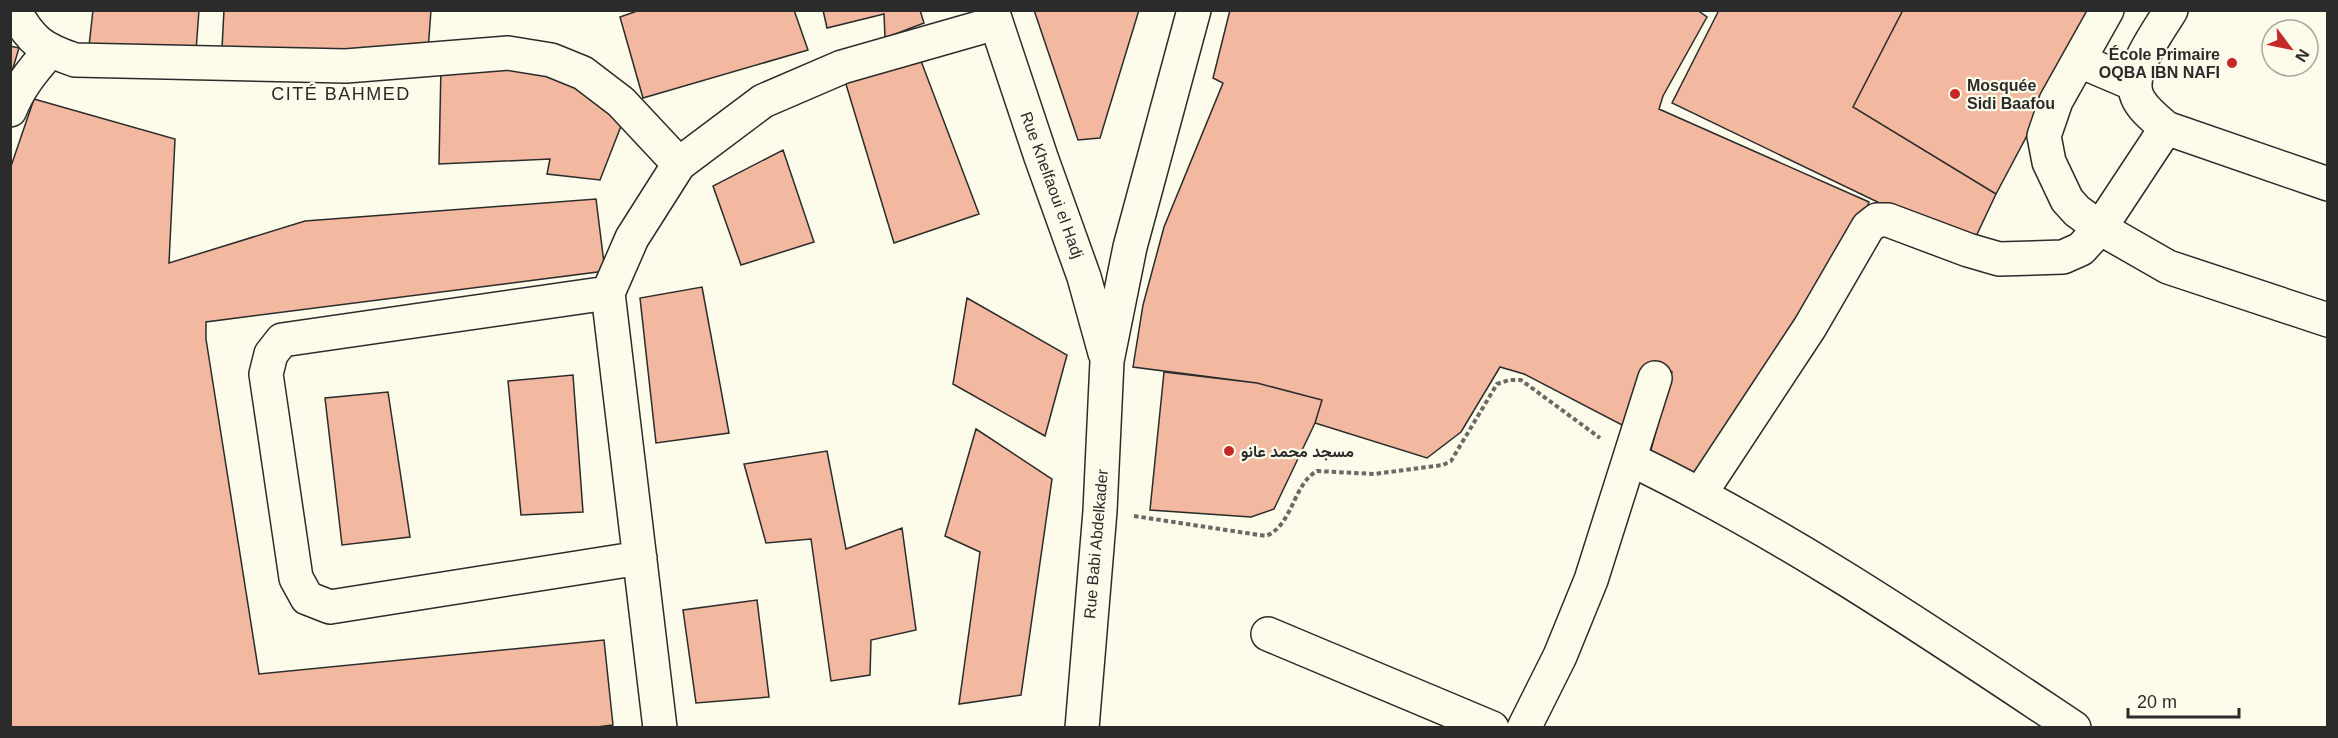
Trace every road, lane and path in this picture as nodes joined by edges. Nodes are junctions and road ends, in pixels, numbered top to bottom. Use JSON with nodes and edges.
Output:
{"nodes":[{"id":1,"x":14,"y":10,"type":"edge"},
{"id":2,"x":1194,"y":10,"type":"edge"},
{"id":3,"x":2107,"y":10,"type":"edge"},
{"id":4,"x":2171,"y":10,"type":"edge"},
{"id":5,"x":994,"y":17,"type":"edge"},
{"id":6,"x":49,"y":52,"type":"junction"},
{"id":7,"x":2080,"y":61,"type":"junction"},
{"id":8,"x":2134,"y":84,"type":"junction"},
{"id":9,"x":10,"y":110,"type":"edge"},
{"id":10,"x":2166,"y":128,"type":"junction"},
{"id":11,"x":679,"y":164,"type":"junction"},
{"id":12,"x":2328,"y":184,"type":"edge"},
{"id":13,"x":2100,"y":228,"type":"junction"},
{"id":14,"x":608,"y":293,"type":"junction"},
{"id":15,"x":2328,"y":320,"type":"edge"},
{"id":16,"x":1107,"y":361,"type":"junction"},
{"id":17,"x":1655,"y":378,"type":"dead end"},
{"id":18,"x":1630,"y":459,"type":"junction"},
{"id":19,"x":1700,"y":494,"type":"junction"},
{"id":20,"x":1100,"y":511,"type":"junction"},
{"id":21,"x":640,"y":558,"type":"junction"},
{"id":22,"x":1268,"y":633,"type":"dead end"},
{"id":23,"x":660,"y":728,"type":"edge"},
{"id":24,"x":1082,"y":728,"type":"edge"},
{"id":25,"x":1492,"y":728,"type":"edge"},
{"id":26,"x":1524,"y":728,"type":"edge"},
{"id":27,"x":2074,"y":728,"type":"edge"}],
"edges":[{"from":1,"to":6,"type":"street"},
{"from":2,"to":16,"type":"street"},
{"from":3,"to":7,"type":"street"},
{"from":4,"to":8,"type":"street"},
{"from":5,"to":11,"type":"street"},
{"from":5,"to":16,"type":"street","name":"Rue Khelfaoui el Hadj"},
{"from":6,"to":9,"type":"street"},
{"from":6,"to":11,"type":"street"},
{"from":7,"to":8,"type":"street"},
{"from":7,"to":13,"type":"street"},
{"from":8,"to":10,"type":"street"},
{"from":10,"to":12,"type":"street"},
{"from":10,"to":13,"type":"street"},
{"from":11,"to":14,"type":"street"},
{"from":13,"to":15,"type":"street"},
{"from":13,"to":19,"type":"street"},
{"from":14,"to":21,"type":"street"},
{"from":14,"to":21,"type":"street"},
{"from":16,"to":20,"type":"street","name":"Rue Babi Abdelkader"},
{"from":17,"to":18,"type":"street"},
{"from":18,"to":19,"type":"street"},
{"from":18,"to":20,"type":"path"},
{"from":18,"to":26,"type":"street"},
{"from":19,"to":27,"type":"street"},
{"from":20,"to":24,"type":"street","name":"Rue Babi Abdelkader"},
{"from":21,"to":23,"type":"street"},
{"from":22,"to":25,"type":"street"}]}
